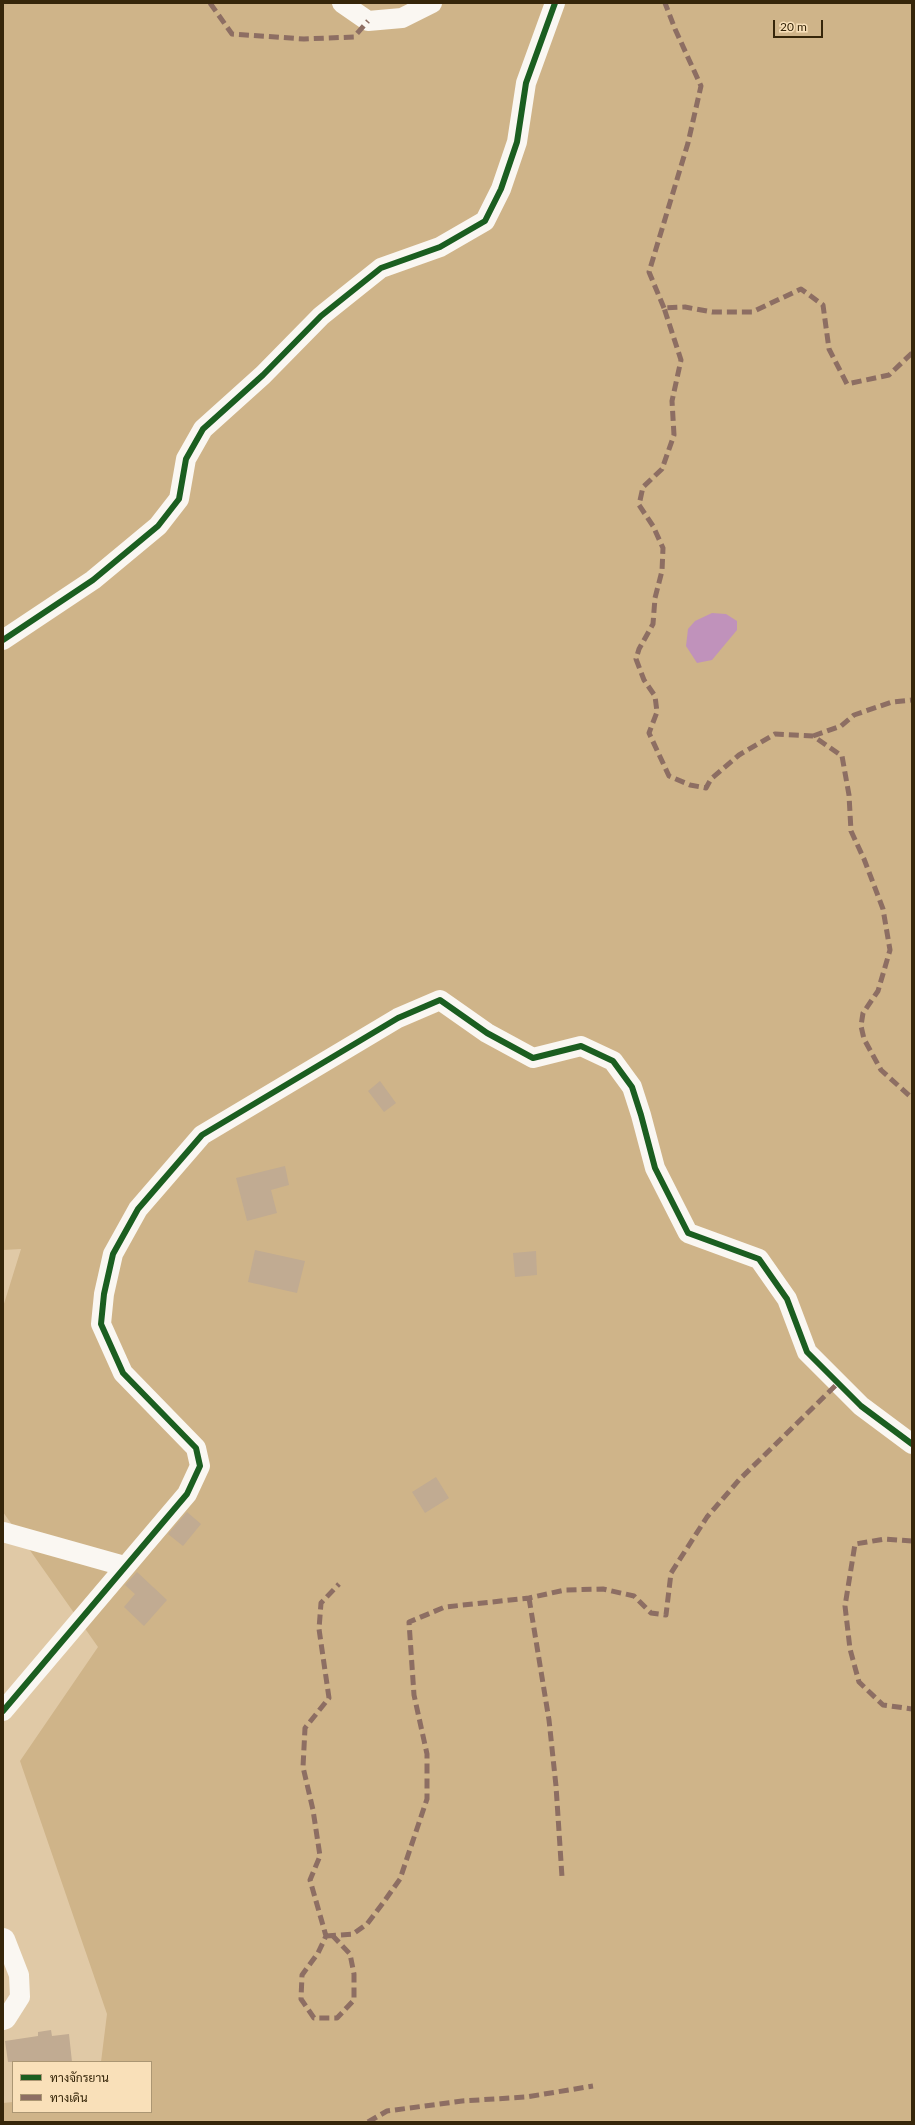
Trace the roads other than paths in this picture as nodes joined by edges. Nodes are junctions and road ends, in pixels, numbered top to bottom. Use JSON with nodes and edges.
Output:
{"nodes":[{"id":1,"x":342,"y":3,"type":"edge"},
{"id":2,"x":432,"y":3,"type":"edge"},
{"id":3,"x":555,"y":3,"type":"edge"},
{"id":4,"x":3,"y":640,"type":"edge"},
{"id":5,"x":912,"y":1444,"type":"edge"},
{"id":6,"x":3,"y":1532,"type":"edge"},
{"id":7,"x":124,"y":1566,"type":"junction"},
{"id":8,"x":5,"y":1702,"type":"edge"},
{"id":9,"x":3,"y":1938,"type":"edge"},
{"id":10,"x":3,"y":2020,"type":"edge"}],
"edges":[{"from":1,"to":2,"type":"street"},
{"from":3,"to":4,"type":"street"},
{"from":5,"to":7,"type":"street"},
{"from":6,"to":7,"type":"street"},
{"from":7,"to":8,"type":"street"},
{"from":9,"to":10,"type":"street"}]}
